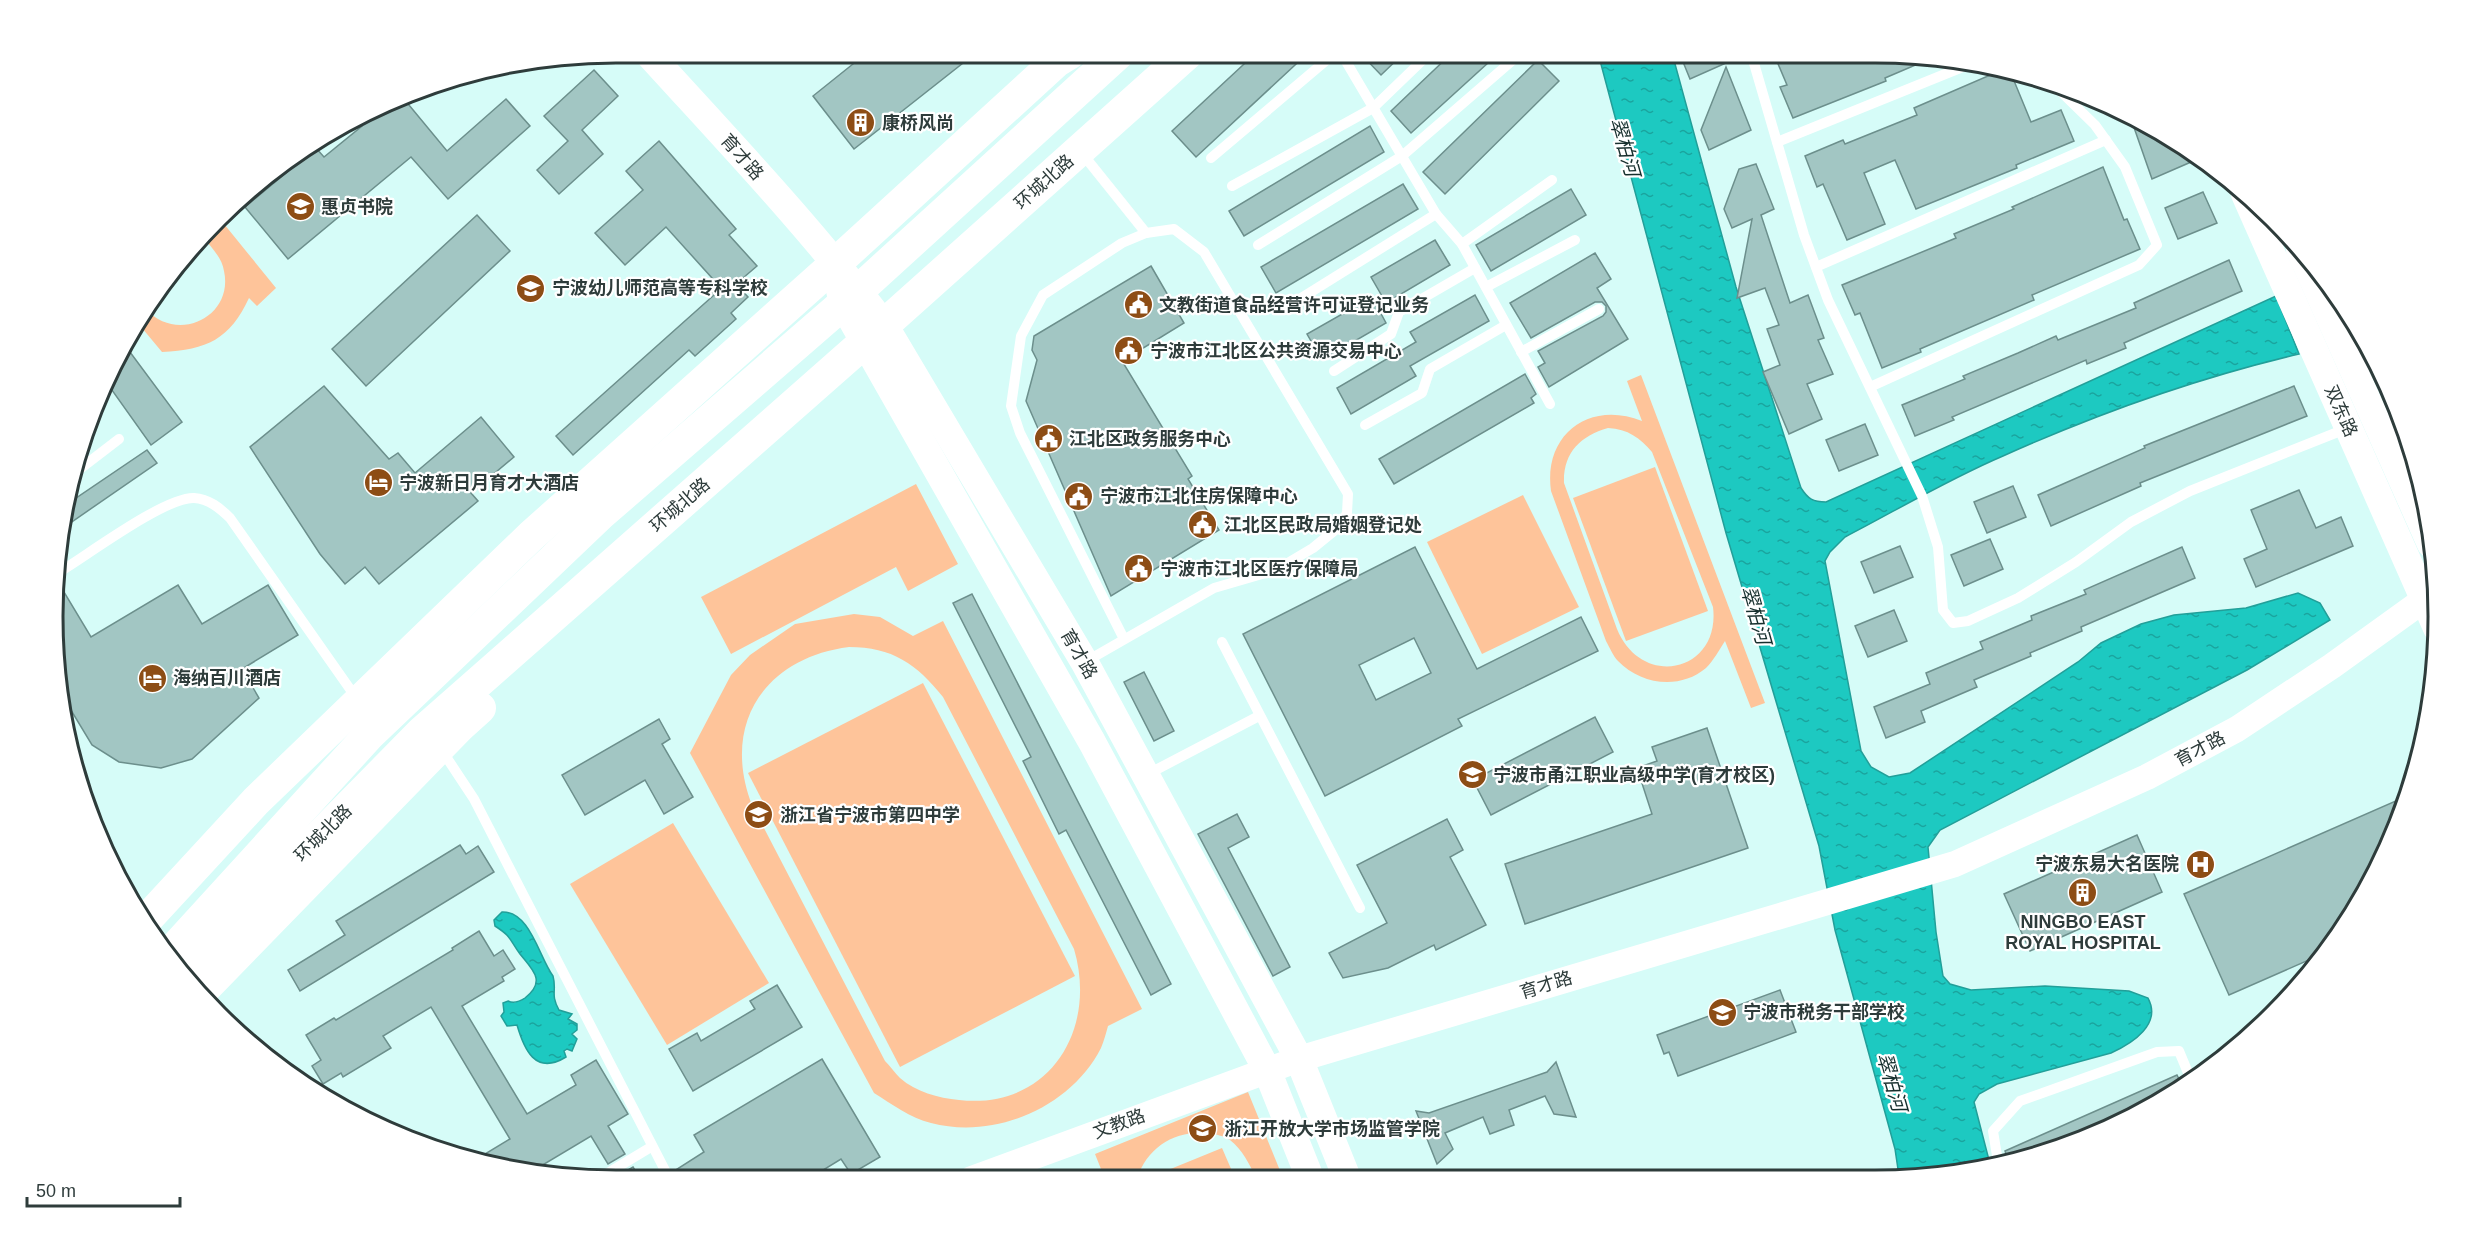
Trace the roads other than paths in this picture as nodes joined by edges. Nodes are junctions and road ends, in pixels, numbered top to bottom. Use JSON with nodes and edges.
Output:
{"nodes":[{"id":1,"x":658,"y":63,"type":"edge"},
{"id":2,"x":1054,"y":63,"type":"edge"},
{"id":3,"x":1107,"y":63,"type":"edge"},
{"id":4,"x":1176,"y":63,"type":"edge"},
{"id":5,"x":1322,"y":63,"type":"edge"},
{"id":6,"x":1347,"y":63,"type":"edge"},
{"id":7,"x":1419,"y":63,"type":"edge"},
{"id":8,"x":1508,"y":63,"type":"edge"},
{"id":9,"x":1754,"y":63,"type":"edge"},
{"id":10,"x":1956,"y":70,"type":"edge"},
{"id":11,"x":2068,"y":98,"type":"edge"},
{"id":12,"x":1373,"y":108,"type":"junction"},
{"id":13,"x":2106,"y":140,"type":"junction"},
{"id":14,"x":1777,"y":142,"type":"junction"},
{"id":15,"x":1080,"y":150,"type":"junction"},
{"id":16,"x":1402,"y":156,"type":"junction"},
{"id":17,"x":1211,"y":158,"type":"dead end"},
{"id":18,"x":1552,"y":180,"type":"dead end"},
{"id":19,"x":1232,"y":186,"type":"dead end"},
{"id":20,"x":1436,"y":214,"type":"junction"},
{"id":21,"x":2254,"y":214,"type":"edge"},
{"id":22,"x":1146,"y":233,"type":"junction"},
{"id":23,"x":1575,"y":240,"type":"dead end"},
{"id":24,"x":1462,"y":244,"type":"junction"},
{"id":25,"x":1258,"y":245,"type":"dead end"},
{"id":26,"x":835,"y":264,"type":"junction"},
{"id":27,"x":1816,"y":267,"type":"junction"},
{"id":28,"x":1475,"y":268,"type":"junction"},
{"id":29,"x":2313,"y":278,"type":"edge"},
{"id":30,"x":1486,"y":288,"type":"junction"},
{"id":31,"x":851,"y":297,"type":"junction"},
{"id":32,"x":1290,"y":305,"type":"dead end"},
{"id":33,"x":1599,"y":309,"type":"dead end"},
{"id":34,"x":1506,"y":325,"type":"junction"},
{"id":35,"x":875,"y":342,"type":"junction"},
{"id":36,"x":1521,"y":352,"type":"junction"},
{"id":37,"x":1334,"y":371,"type":"dead end"},
{"id":38,"x":1870,"y":387,"type":"junction"},
{"id":39,"x":1550,"y":404,"type":"dead end"},
{"id":40,"x":1365,"y":425,"type":"dead end"},
{"id":41,"x":2349,"y":428,"type":"junction"},
{"id":42,"x":119,"y":439,"type":"dead end"},
{"id":43,"x":84,"y":466,"type":"edge"},
{"id":44,"x":2418,"y":515,"type":"edge"},
{"id":45,"x":65,"y":568,"type":"edge"},
{"id":46,"x":2425,"y":599,"type":"junction"},
{"id":47,"x":2428,"y":606,"type":"edge"},
{"id":48,"x":1124,"y":639,"type":"junction"},
{"id":49,"x":1222,"y":642,"type":"dead end"},
{"id":50,"x":1085,"y":663,"type":"junction"},
{"id":51,"x":359,"y":702,"type":"junction"},
{"id":52,"x":1259,"y":716,"type":"junction"},
{"id":53,"x":440,"y":747,"type":"junction"},
{"id":54,"x":1145,"y":775,"type":"junction"},
{"id":55,"x":1360,"y":908,"type":"dead end"},
{"id":56,"x":151,"y":915,"type":"edge"},
{"id":57,"x":174,"y":948,"type":"edge"},
{"id":58,"x":190,"y":968,"type":"edge"},
{"id":59,"x":206,"y":987,"type":"edge"},
{"id":60,"x":1299,"y":1059,"type":"junction"},
{"id":61,"x":1267,"y":1070,"type":"junction"},
{"id":62,"x":2188,"y":1073,"type":"edge"},
{"id":63,"x":651,"y":1147,"type":"junction"},
{"id":64,"x":1997,"y":1156,"type":"edge"},
{"id":65,"x":613,"y":1170,"type":"edge"},
{"id":66,"x":664,"y":1170,"type":"edge"},
{"id":67,"x":996,"y":1170,"type":"edge"},
{"id":68,"x":1307,"y":1170,"type":"edge"},
{"id":69,"x":1344,"y":1170,"type":"edge"}],
"edges":[{"from":1,"to":26,"type":"main road","name":"育才路"},
{"from":2,"to":26,"type":"main road"},
{"from":3,"to":31,"type":"main road","name":"环城北路"},
{"from":4,"to":15,"type":"main road","name":"环城北路"},
{"from":5,"to":17,"type":"lane"},
{"from":6,"to":12,"type":"lane"},
{"from":7,"to":12,"type":"lane"},
{"from":8,"to":16,"type":"lane"},
{"from":9,"to":14,"type":"lane"},
{"from":10,"to":14,"type":"lane"},
{"from":11,"to":13,"type":"lane"},
{"from":12,"to":16,"type":"lane"},
{"from":12,"to":19,"type":"lane"},
{"from":13,"to":27,"type":"lane"},
{"from":13,"to":38,"type":"lane"},
{"from":14,"to":27,"type":"lane"},
{"from":15,"to":22,"type":"lane"},
{"from":15,"to":35,"type":"main road","name":"环城北路"},
{"from":16,"to":20,"type":"lane"},
{"from":16,"to":25,"type":"lane"},
{"from":18,"to":24,"type":"lane"},
{"from":20,"to":24,"type":"lane"},
{"from":20,"to":32,"type":"lane"},
{"from":21,"to":41,"type":"main road","name":"双东路"},
{"from":22,"to":48,"type":"lane"},
{"from":22,"to":48,"type":"lane"},
{"from":23,"to":30,"type":"lane"},
{"from":24,"to":28,"type":"lane"},
{"from":26,"to":31,"type":"main road","name":"育才路"},
{"from":26,"to":51,"type":"main road"},
{"from":27,"to":38,"type":"lane"},
{"from":28,"to":30,"type":"lane"},
{"from":28,"to":37,"type":"lane"},
{"from":29,"to":44,"type":"main road","name":"双东路"},
{"from":30,"to":34,"type":"lane"},
{"from":31,"to":35,"type":"main road","name":"育才路"},
{"from":31,"to":57,"type":"main road","name":"环城北路"},
{"from":33,"to":36,"type":"lane"},
{"from":34,"to":36,"type":"lane"},
{"from":34,"to":40,"type":"lane"},
{"from":35,"to":50,"type":"main road","name":"育才路"},
{"from":35,"to":53,"type":"main road"},
{"from":35,"to":58,"type":"main road","name":"环城北路"},
{"from":35,"to":61,"type":"main road","name":"育才路"},
{"from":36,"to":39,"type":"lane"},
{"from":38,"to":41,"type":"lane"},
{"from":41,"to":46,"type":"main road","name":"双东路"},
{"from":42,"to":43,"type":"lane"},
{"from":45,"to":51,"type":"lane"},
{"from":46,"to":47,"type":"main road","name":"双东路"},
{"from":46,"to":60,"type":"street","name":"育才路"},
{"from":48,"to":50,"type":"lane"},
{"from":49,"to":52,"type":"lane"},
{"from":50,"to":54,"type":"main road","name":"育才路"},
{"from":51,"to":56,"type":"main road"},
{"from":52,"to":54,"type":"lane"},
{"from":52,"to":55,"type":"lane"},
{"from":53,"to":59,"type":"main road"},
{"from":53,"to":63,"type":"lane"},
{"from":54,"to":60,"type":"main road","name":"育才路"},
{"from":60,"to":61,"type":"street","name":"育才路"},
{"from":60,"to":69,"type":"main road","name":"育才路"},
{"from":61,"to":67,"type":"street","name":"文教路"},
{"from":61,"to":68,"type":"main road","name":"育才路"},
{"from":62,"to":64,"type":"lane"},
{"from":63,"to":65,"type":"lane"},
{"from":63,"to":66,"type":"lane"}]}
